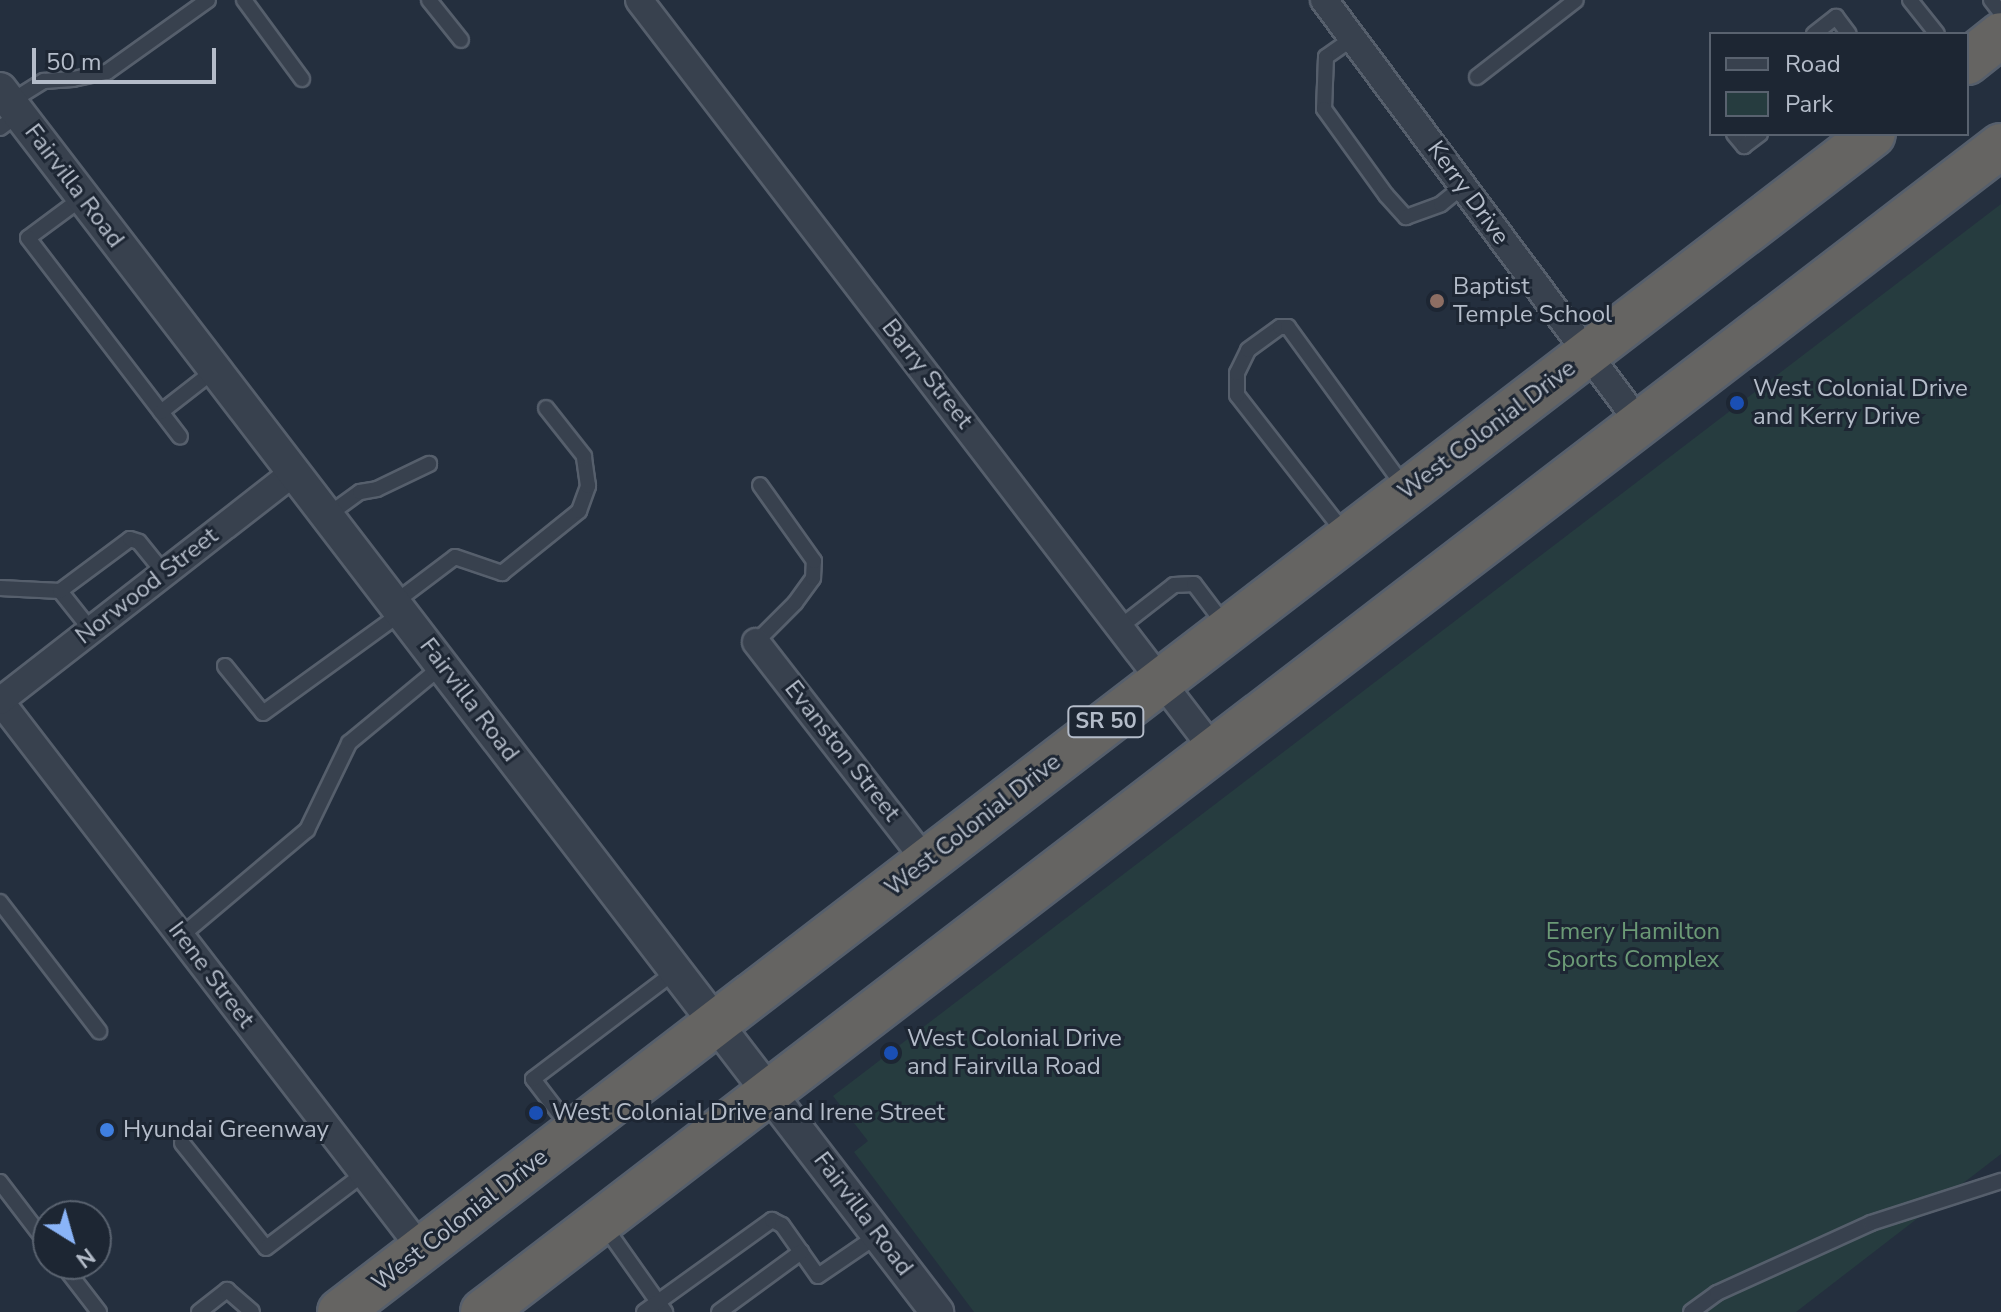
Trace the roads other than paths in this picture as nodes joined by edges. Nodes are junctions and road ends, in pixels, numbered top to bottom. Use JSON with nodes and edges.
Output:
{"nodes":[{"id":1,"x":208,"y":0,"type":"edge"},
{"id":2,"x":244,"y":0,"type":"edge"},
{"id":3,"x":429,"y":0,"type":"edge"},
{"id":4,"x":639,"y":0,"type":"edge"},
{"id":5,"x":1324,"y":0,"type":"edge"},
{"id":6,"x":1576,"y":0,"type":"edge"},
{"id":7,"x":1910,"y":0,"type":"edge"},
{"id":8,"x":1991,"y":0,"type":"edge"},
{"id":9,"x":2001,"y":13,"type":"edge"},
{"id":10,"x":1817,"y":32,"type":"edge"},
{"id":11,"x":1847,"y":32,"type":"edge"},
{"id":12,"x":1935,"y":32,"type":"edge"},
{"id":13,"x":2001,"y":35,"type":"edge"},
{"id":14,"x":1353,"y":38,"type":"junction"},
{"id":15,"x":461,"y":40,"type":"dead end"},
{"id":16,"x":1969,"y":60,"type":"edge"},
{"id":17,"x":1477,"y":77,"type":"dead end"},
{"id":18,"x":302,"y":79,"type":"dead end"},
{"id":19,"x":7,"y":108,"type":"edge"},
{"id":20,"x":1736,"y":136,"type":"edge"},
{"id":21,"x":1757,"y":136,"type":"edge"},
{"id":22,"x":1870,"y":136,"type":"edge"},
{"id":23,"x":2001,"y":146,"type":"edge"},
{"id":24,"x":1463,"y":186,"type":"junction"},
{"id":25,"x":82,"y":198,"type":"junction"},
{"id":26,"x":1587,"y":354,"type":"junction"},
{"id":27,"x":216,"y":369,"type":"junction"},
{"id":28,"x":546,"y":408,"type":"dead end"},
{"id":29,"x":161,"y":412,"type":"junction"},
{"id":30,"x":1640,"y":424,"type":"junction"},
{"id":31,"x":180,"y":437,"type":"dead end"},
{"id":32,"x":429,"y":464,"type":"dead end"},
{"id":33,"x":294,"y":472,"type":"junction"},
{"id":34,"x":1396,"y":476,"type":"junction"},
{"id":35,"x":760,"y":485,"type":"dead end"},
{"id":36,"x":328,"y":515,"type":"junction"},
{"id":37,"x":1337,"y":522,"type":"junction"},
{"id":38,"x":164,"y":573,"type":"junction"},
{"id":39,"x":0,"y":588,"type":"edge"},
{"id":40,"x":60,"y":591,"type":"junction"},
{"id":41,"x":398,"y":608,"type":"junction"},
{"id":42,"x":1120,"y":627,"type":"junction"},
{"id":43,"x":1228,"y":629,"type":"junction"},
{"id":44,"x":91,"y":630,"type":"junction"},
{"id":45,"x":756,"y":642,"type":"joint"},
{"id":46,"x":225,"y":666,"type":"dead end"},
{"id":47,"x":442,"y":666,"type":"junction"},
{"id":48,"x":1161,"y":680,"type":"junction"},
{"id":49,"x":0,"y":701,"type":"edge"},
{"id":50,"x":1213,"y":749,"type":"junction"},
{"id":51,"x":926,"y":861,"type":"junction"},
{"id":52,"x":0,"y":902,"type":"edge"},
{"id":53,"x":181,"y":936,"type":"junction"},
{"id":54,"x":676,"y":971,"type":"junction"},
{"id":55,"x":715,"y":1023,"type":"junction"},
{"id":56,"x":99,"y":1031,"type":"dead end"},
{"id":57,"x":769,"y":1091,"type":"junction"},
{"id":58,"x":574,"y":1132,"type":"junction"},
{"id":59,"x":182,"y":1143,"type":"dead end"},
{"id":60,"x":363,"y":1174,"type":"junction"},
{"id":61,"x":2001,"y":1181,"type":"edge"},
{"id":62,"x":0,"y":1182,"type":"edge"},
{"id":63,"x":601,"y":1221,"type":"junction"},
{"id":64,"x":32,"y":1224,"type":"edge"},
{"id":65,"x":878,"y":1235,"type":"junction"},
{"id":66,"x":422,"y":1250,"type":"junction"},
{"id":67,"x":801,"y":1252,"type":"junction"},
{"id":68,"x":74,"y":1280,"type":"edge"},
{"id":69,"x":662,"y":1307,"type":"edge"},
{"id":70,"x":99,"y":1312,"type":"edge"},
{"id":71,"x":199,"y":1312,"type":"edge"},
{"id":72,"x":252,"y":1312,"type":"edge"},
{"id":73,"x":340,"y":1312,"type":"edge"},
{"id":74,"x":483,"y":1312,"type":"edge"},
{"id":75,"x":644,"y":1312,"type":"edge"},
{"id":76,"x":719,"y":1312,"type":"edge"},
{"id":77,"x":937,"y":1312,"type":"edge"},
{"id":78,"x":1691,"y":1312,"type":"edge"}],
"edges":[{"from":1,"to":19,"type":"lane"},
{"from":2,"to":18,"type":"lane"},
{"from":3,"to":15,"type":"lane"},
{"from":4,"to":42,"type":"street","name":"Barry Street"},
{"from":5,"to":14,"type":"street","name":"Kerry Drive"},
{"from":6,"to":17,"type":"lane"},
{"from":7,"to":12,"type":"lane"},
{"from":8,"to":9,"type":"lane"},
{"from":10,"to":11,"type":"lane"},
{"from":13,"to":16,"type":"highway"},
{"from":14,"to":24,"type":"street","name":"Kerry Drive"},
{"from":14,"to":24,"type":"lane"},
{"from":19,"to":25,"type":"street","name":"Fairvilla Road"},
{"from":20,"to":21,"type":"lane"},
{"from":22,"to":26,"type":"highway","name":"West Colonial Drive","number":"SR 50"},
{"from":23,"to":30,"type":"highway"},
{"from":24,"to":26,"type":"street","name":"Kerry Drive"},
{"from":25,"to":27,"type":"street","name":"Fairvilla Road"},
{"from":25,"to":29,"type":"lane"},
{"from":26,"to":30,"type":"street","name":"Kerry Drive"},
{"from":26,"to":34,"type":"highway","name":"West Colonial Drive","number":"SR 50"},
{"from":27,"to":29,"type":"lane"},
{"from":27,"to":33,"type":"street","name":"Fairvilla Road"},
{"from":28,"to":41,"type":"lane"},
{"from":29,"to":31,"type":"lane"},
{"from":30,"to":50,"type":"highway"},
{"from":32,"to":36,"type":"lane"},
{"from":33,"to":36,"type":"street","name":"Fairvilla Road"},
{"from":33,"to":38,"type":"street","name":"Norwood Street"},
{"from":34,"to":37,"type":"highway","name":"West Colonial Drive","number":"SR 50"},
{"from":34,"to":37,"type":"lane"},
{"from":35,"to":45,"type":"lane"},
{"from":36,"to":41,"type":"street","name":"Fairvilla Road"},
{"from":37,"to":43,"type":"highway","name":"West Colonial Drive","number":"SR 50"},
{"from":38,"to":40,"type":"lane"},
{"from":38,"to":44,"type":"street","name":"Norwood Street"},
{"from":39,"to":40,"type":"lane"},
{"from":40,"to":44,"type":"lane"},
{"from":41,"to":46,"type":"lane"},
{"from":41,"to":47,"type":"street","name":"Fairvilla Road"},
{"from":42,"to":43,"type":"lane"},
{"from":42,"to":48,"type":"street","name":"Barry Street"},
{"from":43,"to":48,"type":"highway","name":"West Colonial Drive","number":"SR 50"},
{"from":44,"to":49,"type":"street","name":"Norwood Street"},
{"from":45,"to":51,"type":"street","name":"Evanston Street"},
{"from":47,"to":53,"type":"lane"},
{"from":47,"to":54,"type":"street","name":"Fairvilla Road"},
{"from":48,"to":50,"type":"street","name":"Barry Street"},
{"from":48,"to":51,"type":"highway","name":"West Colonial Drive","number":"SR 50"},
{"from":49,"to":53,"type":"street","name":"Irene Street"},
{"from":50,"to":57,"type":"highway"},
{"from":51,"to":55,"type":"highway","name":"West Colonial Drive","number":"SR 50"},
{"from":52,"to":56,"type":"lane"},
{"from":53,"to":60,"type":"street","name":"Irene Street"},
{"from":54,"to":55,"type":"street","name":"Fairvilla Road"},
{"from":54,"to":58,"type":"lane"},
{"from":55,"to":57,"type":"street","name":"Fairvilla Road"},
{"from":55,"to":58,"type":"highway","name":"West Colonial Drive","number":"SR 50"},
{"from":57,"to":63,"type":"highway"},
{"from":57,"to":65,"type":"street","name":"Fairvilla Road"},
{"from":58,"to":66,"type":"highway","name":"West Colonial Drive","number":"SR 50"},
{"from":59,"to":60,"type":"lane"},
{"from":60,"to":66,"type":"street","name":"Irene Street"},
{"from":61,"to":78,"type":"lane"},
{"from":62,"to":64,"type":"lane"},
{"from":63,"to":69,"type":"lane"},
{"from":63,"to":74,"type":"highway"},
{"from":65,"to":67,"type":"lane"},
{"from":65,"to":77,"type":"street","name":"Fairvilla Road"},
{"from":66,"to":73,"type":"highway","name":"West Colonial Drive","number":"SR 50"},
{"from":67,"to":69,"type":"lane"},
{"from":67,"to":76,"type":"lane"},
{"from":68,"to":70,"type":"lane"},
{"from":69,"to":75,"type":"lane"},
{"from":71,"to":72,"type":"lane"}]}
